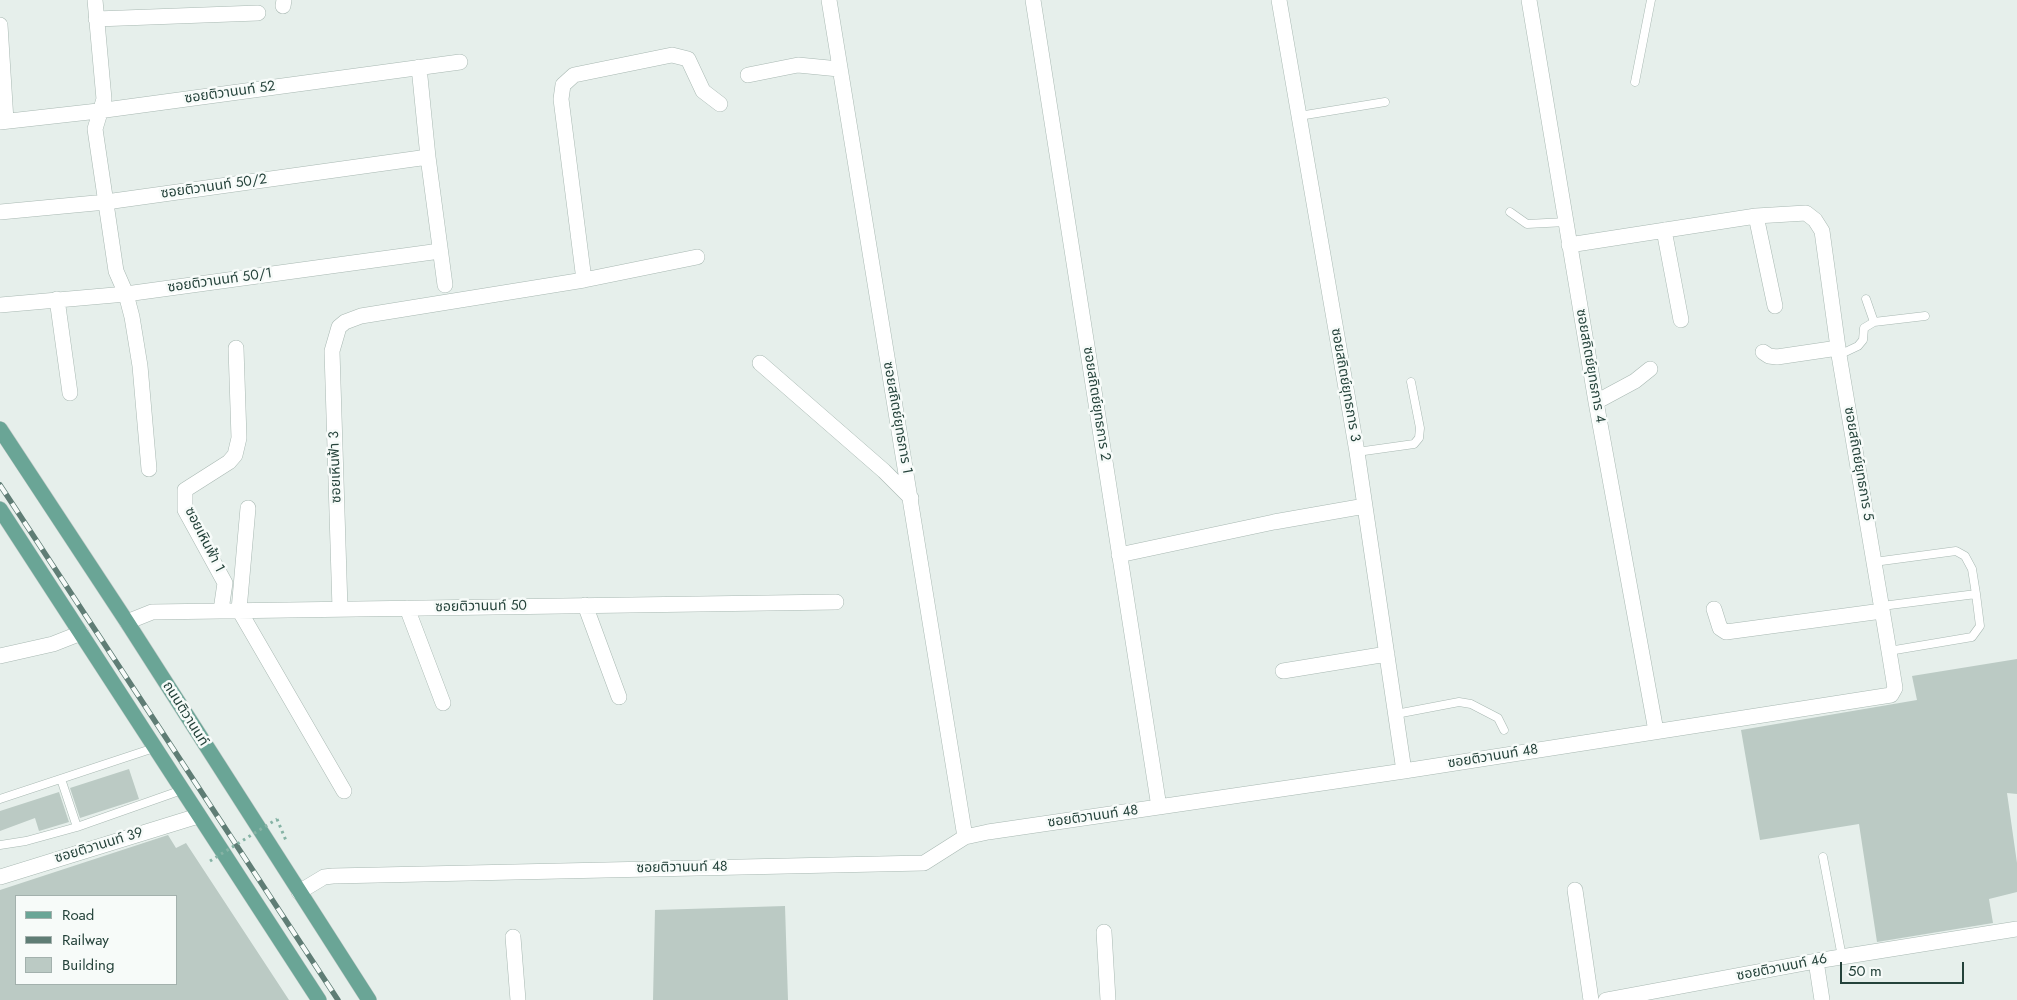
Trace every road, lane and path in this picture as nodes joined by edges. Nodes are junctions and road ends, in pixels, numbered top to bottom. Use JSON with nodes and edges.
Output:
{"nodes":[{"id":1,"x":95,"y":0,"type":"edge"},
{"id":2,"x":829,"y":0,"type":"edge"},
{"id":3,"x":1033,"y":0,"type":"edge"},
{"id":4,"x":1279,"y":0,"type":"edge"},
{"id":5,"x":1529,"y":0,"type":"edge"},
{"id":6,"x":1651,"y":0,"type":"edge"},
{"id":7,"x":258,"y":13,"type":"dead end"},
{"id":8,"x":96,"y":19,"type":"junction"},
{"id":9,"x":0,"y":24,"type":"edge"},
{"id":10,"x":460,"y":62,"type":"dead end"},
{"id":11,"x":420,"y":67,"type":"junction"},
{"id":12,"x":839,"y":69,"type":"junction"},
{"id":13,"x":748,"y":75,"type":"dead end"},
{"id":14,"x":1635,"y":82,"type":"dead end"},
{"id":15,"x":1385,"y":102,"type":"dead end"},
{"id":16,"x":720,"y":104,"type":"dead end"},
{"id":17,"x":98,"y":111,"type":"junction"},
{"id":18,"x":1300,"y":116,"type":"junction"},
{"id":19,"x":3,"y":122,"type":"edge"},
{"id":20,"x":428,"y":157,"type":"junction"},
{"id":21,"x":106,"y":202,"type":"junction"},
{"id":22,"x":0,"y":212,"type":"edge"},
{"id":23,"x":1510,"y":212,"type":"dead end"},
{"id":24,"x":1756,"y":216,"type":"junction"},
{"id":25,"x":1566,"y":222,"type":"junction"},
{"id":26,"x":1664,"y":230,"type":"junction"},
{"id":27,"x":1569,"y":245,"type":"junction"},
{"id":28,"x":440,"y":251,"type":"junction"},
{"id":29,"x":697,"y":257,"type":"dead end"},
{"id":30,"x":584,"y":280,"type":"junction"},
{"id":31,"x":445,"y":285,"type":"dead end"},
{"id":32,"x":126,"y":294,"type":"junction"},
{"id":33,"x":57,"y":299,"type":"junction"},
{"id":34,"x":1866,"y":299,"type":"dead end"},
{"id":35,"x":0,"y":305,"type":"edge"},
{"id":36,"x":1775,"y":306,"type":"dead end"},
{"id":37,"x":1925,"y":316,"type":"dead end"},
{"id":38,"x":1681,"y":320,"type":"dead end"},
{"id":39,"x":1874,"y":322,"type":"junction"},
{"id":40,"x":236,"y":348,"type":"dead end"},
{"id":41,"x":1763,"y":352,"type":"dead end"},
{"id":42,"x":1839,"y":352,"type":"junction"},
{"id":43,"x":760,"y":363,"type":"dead end"},
{"id":44,"x":1650,"y":369,"type":"dead end"},
{"id":45,"x":1411,"y":382,"type":"dead end"},
{"id":46,"x":70,"y":393,"type":"dead end"},
{"id":47,"x":1596,"y":402,"type":"junction"},
{"id":48,"x":0,"y":430,"type":"edge"},
{"id":49,"x":1357,"y":452,"type":"junction"},
{"id":50,"x":149,"y":469,"type":"dead end"},
{"id":51,"x":911,"y":498,"type":"junction"},
{"id":52,"x":1365,"y":506,"type":"junction"},
{"id":53,"x":248,"y":508,"type":"dead end"},
{"id":54,"x":0,"y":510,"type":"edge"},
{"id":55,"x":1119,"y":555,"type":"junction"},
{"id":56,"x":1874,"y":562,"type":"junction"},
{"id":57,"x":1976,"y":594,"type":"junction"},
{"id":58,"x":836,"y":602,"type":"dead end"},
{"id":59,"x":585,"y":605,"type":"junction"},
{"id":60,"x":407,"y":608,"type":"junction"},
{"id":61,"x":340,"y":609,"type":"junction"},
{"id":62,"x":1714,"y":609,"type":"dead end"},
{"id":63,"x":1882,"y":609,"type":"junction"},
{"id":64,"x":220,"y":610,"type":"junction"},
{"id":65,"x":239,"y":610,"type":"junction"},
{"id":66,"x":127,"y":622,"type":"junction"},
{"id":67,"x":81,"y":632,"type":"junction"},
{"id":68,"x":1889,"y":652,"type":"junction"},
{"id":69,"x":1387,"y":654,"type":"junction"},
{"id":70,"x":0,"y":656,"type":"edge"},
{"id":71,"x":1283,"y":671,"type":"dead end"},
{"id":72,"x":1891,"y":695,"type":"joint"},
{"id":73,"x":619,"y":698,"type":"dead end"},
{"id":74,"x":443,"y":703,"type":"dead end"},
{"id":75,"x":1396,"y":714,"type":"junction"},
{"id":76,"x":1504,"y":730,"type":"dead end"},
{"id":77,"x":1656,"y":731,"type":"junction"},
{"id":78,"x":154,"y":748,"type":"junction"},
{"id":79,"x":1404,"y":771,"type":"junction"},
{"id":80,"x":62,"y":779,"type":"junction"},
{"id":81,"x":182,"y":790,"type":"junction"},
{"id":82,"x":344,"y":791,"type":"dead end"},
{"id":83,"x":0,"y":799,"type":"edge"},
{"id":84,"x":1159,"y":807,"type":"junction"},
{"id":85,"x":198,"y":816,"type":"junction"},
{"id":86,"x":277,"y":819,"type":"dead end"},
{"id":87,"x":77,"y":827,"type":"junction"},
{"id":88,"x":965,"y":837,"type":"junction"},
{"id":89,"x":0,"y":845,"type":"edge"},
{"id":90,"x":1823,"y":857,"type":"dead end"},
{"id":91,"x":210,"y":861,"type":"dead end"},
{"id":92,"x":0,"y":877,"type":"edge"},
{"id":93,"x":1575,"y":890,"type":"dead end"},
{"id":94,"x":299,"y":892,"type":"junction"},
{"id":95,"x":2017,"y":929,"type":"edge"},
{"id":96,"x":1104,"y":932,"type":"dead end"},
{"id":97,"x":513,"y":937,"type":"dead end"},
{"id":98,"x":1842,"y":957,"type":"junction"},
{"id":99,"x":1816,"y":961,"type":"junction"},
{"id":100,"x":319,"y":1000,"type":"edge"},
{"id":101,"x":369,"y":1000,"type":"edge"},
{"id":102,"x":518,"y":1000,"type":"edge"},
{"id":103,"x":1108,"y":1000,"type":"edge"},
{"id":104,"x":1592,"y":1000,"type":"edge"},
{"id":105,"x":1606,"y":1000,"type":"edge"},
{"id":106,"x":1822,"y":1000,"type":"edge"}],
"edges":[{"from":1,"to":8,"type":"street"},
{"from":2,"to":12,"type":"street","name":"ซอยสถิตย์ยุทธการ 1"},
{"from":3,"to":55,"type":"street","name":"ซอยสถิตย์ยุทธการ 2"},
{"from":4,"to":18,"type":"street","name":"ซอยสถิตย์ยุทธการ 3"},
{"from":5,"to":25,"type":"street","name":"ซอยสถิตย์ยุทธการ 4"},
{"from":6,"to":14,"type":"lane"},
{"from":7,"to":8,"type":"street"},
{"from":8,"to":17,"type":"street"},
{"from":9,"to":19,"type":"street"},
{"from":10,"to":11,"type":"street","name":"ซอยติวานนท์ 52"},
{"from":11,"to":17,"type":"street","name":"ซอยติวานนท์ 52"},
{"from":11,"to":20,"type":"street"},
{"from":12,"to":13,"type":"street"},
{"from":12,"to":51,"type":"street","name":"ซอยสถิตย์ยุทธการ 1"},
{"from":15,"to":18,"type":"lane"},
{"from":16,"to":30,"type":"street"},
{"from":17,"to":19,"type":"street","name":"ซอยติวานนท์ 52"},
{"from":17,"to":21,"type":"street"},
{"from":18,"to":49,"type":"street","name":"ซอยสถิตย์ยุทธการ 3"},
{"from":20,"to":21,"type":"street","name":"ซอยติวานนท์ 50/2"},
{"from":20,"to":28,"type":"street"},
{"from":21,"to":22,"type":"street","name":"ซอยติวานนท์ 50/2"},
{"from":21,"to":32,"type":"street"},
{"from":23,"to":25,"type":"lane"},
{"from":24,"to":26,"type":"street"},
{"from":24,"to":36,"type":"street"},
{"from":24,"to":42,"type":"street","name":"ซอยสถิตย์ยุทธการ 5"},
{"from":25,"to":27,"type":"street","name":"ซอยสถิตย์ยุทธการ 4"},
{"from":26,"to":27,"type":"street"},
{"from":26,"to":38,"type":"street"},
{"from":27,"to":47,"type":"street","name":"ซอยสถิตย์ยุทธการ 4"},
{"from":28,"to":31,"type":"street"},
{"from":28,"to":32,"type":"street","name":"ซอยติวานนท์ 50/1"},
{"from":29,"to":30,"type":"street"},
{"from":30,"to":61,"type":"street","name":"ซอยเหินฟ้า 3"},
{"from":32,"to":33,"type":"street","name":"ซอยติวานนท์ 50/1"},
{"from":32,"to":50,"type":"street"},
{"from":33,"to":35,"type":"street","name":"ซอยติวานนท์ 50/1"},
{"from":33,"to":46,"type":"street"},
{"from":34,"to":39,"type":"lane"},
{"from":37,"to":39,"type":"lane"},
{"from":39,"to":42,"type":"lane"},
{"from":40,"to":64,"type":"street","name":"ซอยเหินฟ้า 1"},
{"from":41,"to":42,"type":"street"},
{"from":42,"to":56,"type":"street","name":"ซอยสถิตย์ยุทธการ 5"},
{"from":43,"to":51,"type":"street"},
{"from":44,"to":47,"type":"street"},
{"from":45,"to":49,"type":"lane"},
{"from":47,"to":77,"type":"street","name":"ซอยสถิตย์ยุทธการ 4"},
{"from":48,"to":66,"type":"main road","name":"ถนนติวานนท์"},
{"from":49,"to":52,"type":"street","name":"ซอยสถิตย์ยุทธการ 3"},
{"from":51,"to":88,"type":"street","name":"ซอยสถิตย์ยุทธการ 1"},
{"from":52,"to":55,"type":"street"},
{"from":52,"to":69,"type":"street","name":"ซอยสถิตย์ยุทธการ 3"},
{"from":53,"to":65,"type":"street"},
{"from":54,"to":67,"type":"main road"},
{"from":55,"to":84,"type":"street","name":"ซอยสถิตย์ยุทธการ 2"},
{"from":56,"to":57,"type":"lane"},
{"from":56,"to":63,"type":"street","name":"ซอยสถิตย์ยุทธการ 5"},
{"from":57,"to":63,"type":"lane"},
{"from":57,"to":68,"type":"lane"},
{"from":58,"to":59,"type":"street","name":"ซอยติวานนท์ 50"},
{"from":59,"to":60,"type":"street","name":"ซอยติวานนท์ 50"},
{"from":59,"to":73,"type":"street"},
{"from":60,"to":61,"type":"street","name":"ซอยติวานนท์ 50"},
{"from":60,"to":74,"type":"street"},
{"from":61,"to":65,"type":"street","name":"ซอยติวานนท์ 50"},
{"from":62,"to":63,"type":"street"},
{"from":63,"to":68,"type":"street","name":"ซอยสถิตย์ยุทธการ 5"},
{"from":64,"to":65,"type":"street","name":"ซอยติวานนท์ 50"},
{"from":64,"to":66,"type":"street","name":"ซอยติวานนท์ 50"},
{"from":65,"to":82,"type":"street"},
{"from":66,"to":94,"type":"main road","name":"ถนนติวานนท์"},
{"from":67,"to":70,"type":"street"},
{"from":67,"to":78,"type":"main road"},
{"from":68,"to":72,"type":"street","name":"ซอยสถิตย์ยุทธการ 5"},
{"from":69,"to":71,"type":"street"},
{"from":69,"to":75,"type":"street","name":"ซอยสถิตย์ยุทธการ 3"},
{"from":72,"to":77,"type":"street","name":"ซอยติวานนท์ 48"},
{"from":75,"to":76,"type":"lane"},
{"from":75,"to":79,"type":"street","name":"ซอยสถิตย์ยุทธการ 3"},
{"from":77,"to":79,"type":"street","name":"ซอยติวานนท์ 48"},
{"from":78,"to":80,"type":"lane"},
{"from":78,"to":81,"type":"main road"},
{"from":79,"to":84,"type":"street","name":"ซอยติวานนท์ 48"},
{"from":80,"to":83,"type":"lane"},
{"from":80,"to":87,"type":"lane"},
{"from":81,"to":85,"type":"main road"},
{"from":81,"to":87,"type":"lane"},
{"from":84,"to":88,"type":"street","name":"ซอยติวานนท์ 48"},
{"from":85,"to":92,"type":"street","name":"ซอยติวานนท์ 39"},
{"from":85,"to":100,"type":"main road"},
{"from":86,"to":91,"type":"path","bridge":true},
{"from":87,"to":89,"type":"lane"},
{"from":88,"to":94,"type":"street","name":"ซอยติวานนท์ 48"},
{"from":90,"to":98,"type":"lane"},
{"from":93,"to":104,"type":"street"},
{"from":94,"to":101,"type":"main road","name":"ถนนติวานนท์"},
{"from":95,"to":98,"type":"street","name":"ซอยติวานนท์ 46"},
{"from":96,"to":103,"type":"street"},
{"from":97,"to":102,"type":"street"},
{"from":98,"to":99,"type":"street","name":"ซอยติวานนท์ 46"},
{"from":99,"to":105,"type":"street","name":"ซอยติวานนท์ 46"},
{"from":99,"to":106,"type":"street"}]}
